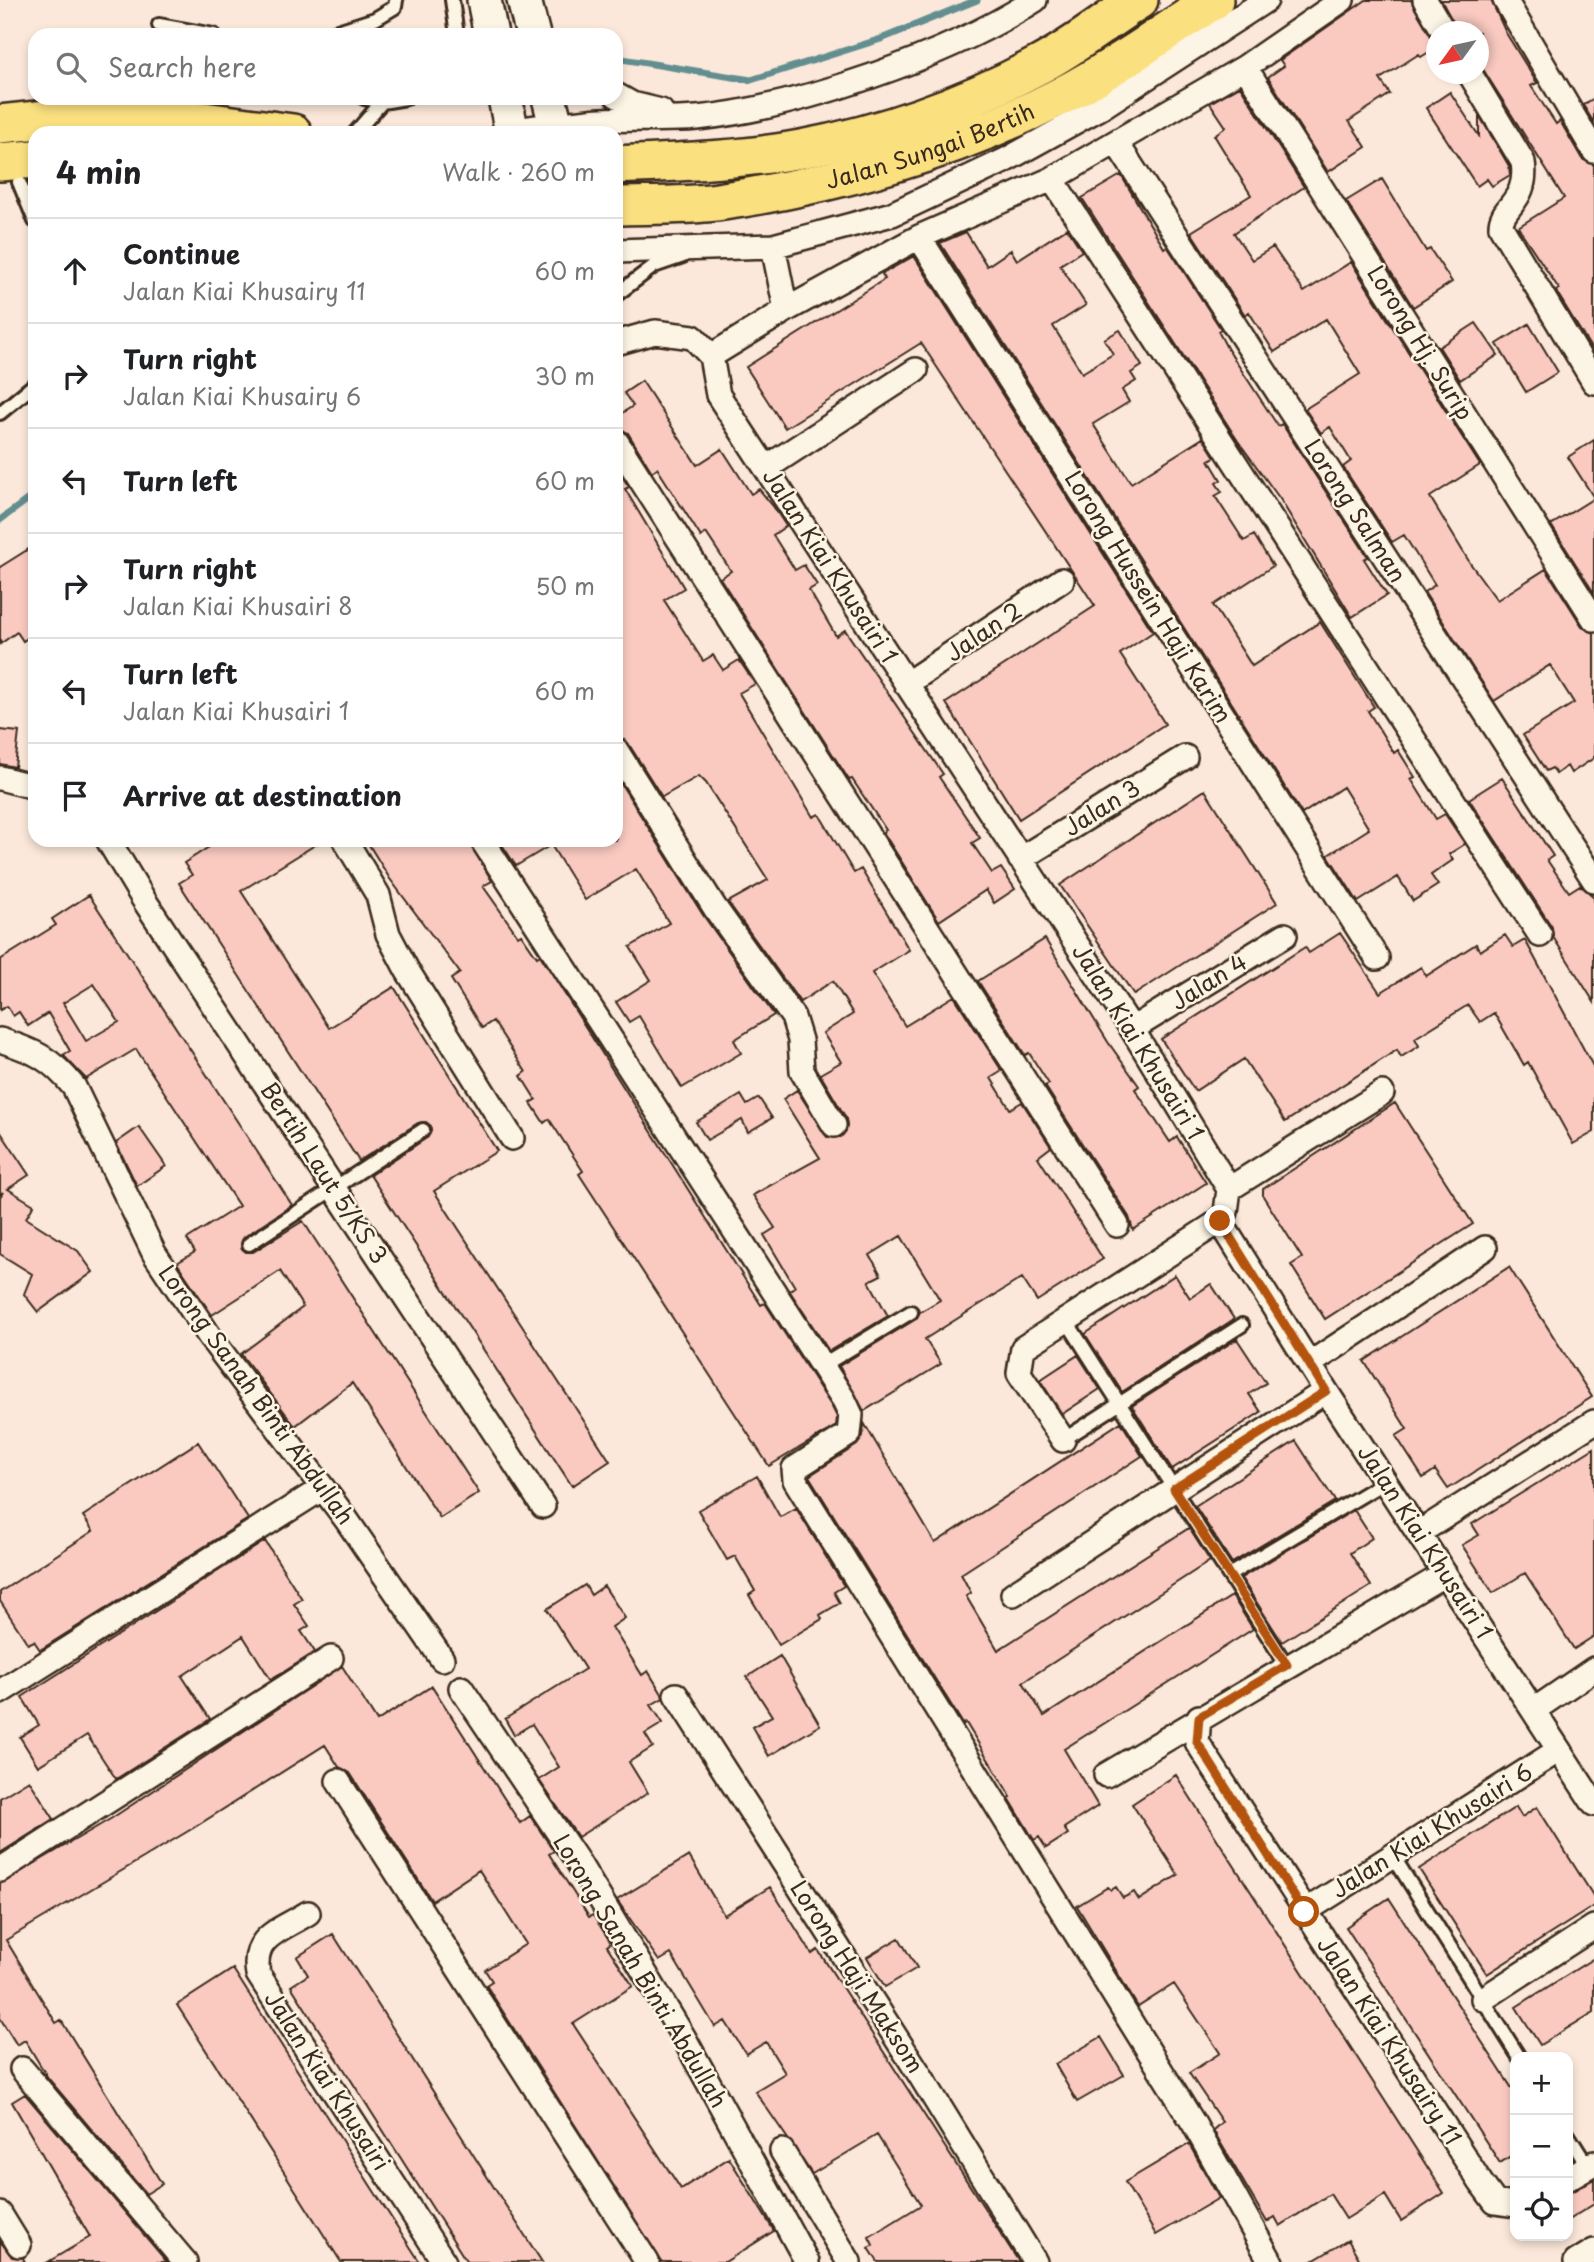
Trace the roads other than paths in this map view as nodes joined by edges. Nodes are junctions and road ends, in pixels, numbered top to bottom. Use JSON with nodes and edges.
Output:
{"nodes":[{"id":1,"x":396,"y":0,"type":"edge"},
{"id":2,"x":452,"y":0,"type":"edge"},
{"id":3,"x":484,"y":0,"type":"edge"},
{"id":4,"x":1035,"y":0,"type":"edge"},
{"id":5,"x":1139,"y":0,"type":"edge"},
{"id":6,"x":1214,"y":0,"type":"edge"},
{"id":7,"x":1266,"y":0,"type":"edge"},
{"id":8,"x":1342,"y":0,"type":"edge"},
{"id":9,"x":1425,"y":0,"type":"edge"},
{"id":10,"x":1506,"y":0,"type":"edge"},
{"id":11,"x":1008,"y":10,"type":"edge"},
{"id":12,"x":527,"y":13,"type":"edge"},
{"id":13,"x":1437,"y":21,"type":"edge"},
{"id":14,"x":159,"y":25,"type":"dead end"},
{"id":15,"x":176,"y":28,"type":"edge"},
{"id":16,"x":347,"y":28,"type":"edge"},
{"id":17,"x":456,"y":28,"type":"edge"},
{"id":18,"x":490,"y":28,"type":"edge"},
{"id":19,"x":541,"y":28,"type":"edge"},
{"id":20,"x":1245,"y":66,"type":"junction"},
{"id":21,"x":1476,"y":84,"type":"edge"},
{"id":22,"x":623,"y":99,"type":"edge"},
{"id":23,"x":379,"y":105,"type":"edge"},
{"id":24,"x":506,"y":105,"type":"edge"},
{"id":25,"x":698,"y":118,"type":"junction"},
{"id":26,"x":555,"y":119,"type":"edge"},
{"id":27,"x":0,"y":124,"type":"edge"},
{"id":28,"x":241,"y":126,"type":"edge"},
{"id":29,"x":361,"y":126,"type":"edge"},
{"id":30,"x":511,"y":126,"type":"edge"},
{"id":31,"x":532,"y":126,"type":"edge"},
{"id":32,"x":1116,"y":142,"type":"junction"},
{"id":33,"x":1594,"y":150,"type":"edge"},
{"id":34,"x":623,"y":165,"type":"edge"},
{"id":35,"x":18,"y":168,"type":"edge"},
{"id":36,"x":1052,"y":179,"type":"junction"},
{"id":37,"x":28,"y":199,"type":"edge"},
{"id":38,"x":623,"y":206,"type":"edge"},
{"id":39,"x":919,"y":237,"type":"junction"},
{"id":40,"x":710,"y":246,"type":"junction"},
{"id":41,"x":773,"y":246,"type":"junction"},
{"id":42,"x":623,"y":251,"type":"edge"},
{"id":43,"x":623,"y":290,"type":"edge"},
{"id":44,"x":786,"y":310,"type":"junction"},
{"id":45,"x":623,"y":341,"type":"edge"},
{"id":46,"x":711,"y":356,"type":"junction"},
{"id":47,"x":916,"y":370,"type":"dead end"},
{"id":48,"x":1594,"y":382,"type":"edge"},
{"id":49,"x":28,"y":390,"type":"edge"},
{"id":50,"x":0,"y":413,"type":"edge"},
{"id":51,"x":623,"y":452,"type":"edge"},
{"id":52,"x":766,"y":468,"type":"junction"},
{"id":53,"x":1062,"y":580,"type":"dead end"},
{"id":54,"x":1594,"y":619,"type":"edge"},
{"id":55,"x":906,"y":684,"type":"junction"},
{"id":56,"x":1185,"y":757,"type":"dead end"},
{"id":57,"x":623,"y":761,"type":"edge"},
{"id":58,"x":0,"y":778,"type":"edge"},
{"id":59,"x":28,"y":785,"type":"edge"},
{"id":60,"x":113,"y":847,"type":"edge"},
{"id":61,"x":349,"y":847,"type":"edge"},
{"id":62,"x":487,"y":847,"type":"edge"},
{"id":63,"x":1020,"y":859,"type":"junction"},
{"id":64,"x":1594,"y":880,"type":"edge"},
{"id":65,"x":1285,"y":934,"type":"dead end"},
{"id":66,"x":1540,"y":935,"type":"dead end"},
{"id":67,"x":1377,"y":958,"type":"dead end"},
{"id":68,"x":1132,"y":1029,"type":"junction"},
{"id":69,"x":0,"y":1040,"type":"edge"},
{"id":70,"x":1382,"y":1093,"type":"dead end"},
{"id":71,"x":834,"y":1125,"type":"dead end"},
{"id":72,"x":423,"y":1130,"type":"dead end"},
{"id":73,"x":512,"y":1138,"type":"dead end"},
{"id":74,"x":334,"y":1188,"type":"junction"},
{"id":75,"x":1229,"y":1189,"type":"junction"},
{"id":76,"x":1220,"y":1221,"type":"junction"},
{"id":77,"x":1117,"y":1225,"type":"dead end"},
{"id":78,"x":249,"y":1244,"type":"dead end"},
{"id":79,"x":1485,"y":1248,"type":"dead end"},
{"id":80,"x":911,"y":1312,"type":"dead end"},
{"id":81,"x":1066,"y":1320,"type":"junction"},
{"id":82,"x":1242,"y":1325,"type":"dead end"},
{"id":83,"x":1311,"y":1363,"type":"junction"},
{"id":84,"x":822,"y":1366,"type":"junction"},
{"id":85,"x":1326,"y":1391,"type":"junction"},
{"id":86,"x":1121,"y":1405,"type":"junction"},
{"id":87,"x":1594,"y":1422,"type":"edge"},
{"id":88,"x":1063,"y":1440,"type":"joint"},
{"id":89,"x":1387,"y":1481,"type":"junction"},
{"id":90,"x":323,"y":1488,"type":"junction"},
{"id":91,"x":1174,"y":1489,"type":"junction"},
{"id":92,"x":543,"y":1506,"type":"dead end"},
{"id":93,"x":1420,"y":1532,"type":"junction"},
{"id":94,"x":1445,"y":1574,"type":"junction"},
{"id":95,"x":1229,"y":1575,"type":"junction"},
{"id":96,"x":1013,"y":1594,"type":"dead end"},
{"id":97,"x":331,"y":1658,"type":"dead end"},
{"id":98,"x":442,"y":1660,"type":"dead end"},
{"id":99,"x":1287,"y":1665,"type":"junction"},
{"id":100,"x":1594,"y":1669,"type":"edge"},
{"id":101,"x":461,"y":1688,"type":"dead end"},
{"id":102,"x":0,"y":1692,"type":"edge"},
{"id":103,"x":676,"y":1695,"type":"dead end"},
{"id":104,"x":1534,"y":1710,"type":"junction"},
{"id":105,"x":1199,"y":1717,"type":"junction"},
{"id":106,"x":1559,"y":1750,"type":"junction"},
{"id":107,"x":1106,"y":1775,"type":"dead end"},
{"id":108,"x":338,"y":1780,"type":"dead end"},
{"id":109,"x":1594,"y":1804,"type":"edge"},
{"id":110,"x":1393,"y":1856,"type":"junction"},
{"id":111,"x":0,"y":1870,"type":"edge"},
{"id":112,"x":1304,"y":1912,"type":"junction"},
{"id":113,"x":309,"y":1913,"type":"dead end"},
{"id":114,"x":1594,"y":1927,"type":"edge"},
{"id":115,"x":1483,"y":1999,"type":"junction"},
{"id":116,"x":1517,"y":2052,"type":"edge"},
{"id":117,"x":22,"y":2069,"type":"dead end"},
{"id":118,"x":1573,"y":2142,"type":"edge"},
{"id":119,"x":782,"y":2151,"type":"dead end"},
{"id":120,"x":1591,"y":2165,"type":"edge"},
{"id":121,"x":1573,"y":2175,"type":"edge"},
{"id":122,"x":1510,"y":2204,"type":"edge"},
{"id":123,"x":0,"y":2214,"type":"edge"},
{"id":124,"x":19,"y":2245,"type":"dead end"},
{"id":125,"x":185,"y":2262,"type":"edge"},
{"id":126,"x":444,"y":2262,"type":"edge"},
{"id":127,"x":648,"y":2262,"type":"edge"},
{"id":128,"x":807,"y":2262,"type":"edge"},
{"id":129,"x":849,"y":2262,"type":"edge"},
{"id":130,"x":1035,"y":2262,"type":"edge"},
{"id":131,"x":1271,"y":2262,"type":"edge"}],
"edges":[{"from":1,"to":16,"type":"lane"},
{"from":2,"to":17,"type":"lane"},
{"from":3,"to":18,"type":"main road"},
{"from":4,"to":11,"type":"street"},
{"from":5,"to":34,"type":"main road","name":"Jalan Sungai Bertih"},
{"from":6,"to":38,"type":"main road","name":"Jalan Sungai Bertih"},
{"from":7,"to":41,"type":"street"},
{"from":8,"to":20,"type":"street"},
{"from":9,"to":13,"type":"street"},
{"from":10,"to":33,"type":"street"},
{"from":11,"to":25,"type":"street"},
{"from":12,"to":19,"type":"street"},
{"from":14,"to":15,"type":"lane"},
{"from":20,"to":32,"type":"street"},
{"from":20,"to":54,"type":"street","name":"Lorong Hj. Surip"},
{"from":21,"to":48,"type":"street"},
{"from":22,"to":25,"type":"street"},
{"from":23,"to":29,"type":"lane"},
{"from":24,"to":30,"type":"main road"},
{"from":25,"to":26,"type":"street"},
{"from":26,"to":31,"type":"street"},
{"from":27,"to":28,"type":"main road"},
{"from":32,"to":36,"type":"street"},
{"from":32,"to":64,"type":"street","name":"Lorong Salman"},
{"from":35,"to":37,"type":"lane"},
{"from":36,"to":39,"type":"street"},
{"from":36,"to":66,"type":"street"},
{"from":39,"to":44,"type":"street"},
{"from":39,"to":67,"type":"street","name":"Lorong Hussein Haji Karim"},
{"from":40,"to":41,"type":"street"},
{"from":40,"to":42,"type":"street"},
{"from":40,"to":43,"type":"lane"},
{"from":41,"to":44,"type":"street"},
{"from":44,"to":46,"type":"street"},
{"from":45,"to":46,"type":"street"},
{"from":46,"to":52,"type":"street","name":"Jalan Kiai Khusairi 1"},
{"from":47,"to":52,"type":"street"},
{"from":49,"to":50,"type":"lane"},
{"from":51,"to":77,"type":"street"},
{"from":52,"to":55,"type":"street","name":"Jalan Kiai Khusairi 1"},
{"from":53,"to":55,"type":"street","name":"Jalan 2"},
{"from":55,"to":63,"type":"street","name":"Jalan Kiai Khusairi 1"},
{"from":56,"to":63,"type":"street","name":"Jalan 3"},
{"from":57,"to":71,"type":"street"},
{"from":58,"to":59,"type":"street"},
{"from":60,"to":74,"type":"street","name":"Bertih Laut 5/KS 3"},
{"from":61,"to":73,"type":"street"},
{"from":62,"to":84,"type":"street"},
{"from":63,"to":68,"type":"street","name":"Jalan Kiai Khusairi 1"},
{"from":65,"to":68,"type":"street","name":"Jalan 4"},
{"from":68,"to":75,"type":"street","name":"Jalan Kiai Khusairi 1"},
{"from":69,"to":90,"type":"street","name":"Lorong Sanah Binti Abdullah"},
{"from":70,"to":75,"type":"street"},
{"from":72,"to":74,"type":"lane"},
{"from":74,"to":78,"type":"lane"},
{"from":74,"to":92,"type":"street","name":"Bertih Laut 5/KS 3"},
{"from":75,"to":76,"type":"street"},
{"from":76,"to":81,"type":"street"},
{"from":76,"to":83,"type":"street","name":"Jalan Kiai Khusairi 1"},
{"from":79,"to":83,"type":"street"},
{"from":80,"to":84,"type":"lane"},
{"from":81,"to":86,"type":"lane"},
{"from":81,"to":88,"type":"street"},
{"from":82,"to":86,"type":"lane"},
{"from":83,"to":85,"type":"street","name":"Jalan Kiai Khusairi 1"},
{"from":84,"to":131,"type":"street"},
{"from":85,"to":89,"type":"street","name":"Jalan Kiai Khusairi 1"},
{"from":85,"to":91,"type":"street"},
{"from":86,"to":88,"type":"lane"},
{"from":86,"to":91,"type":"lane"},
{"from":87,"to":93,"type":"street"},
{"from":89,"to":93,"type":"street","name":"Jalan Kiai Khusairi 1"},
{"from":89,"to":95,"type":"lane"},
{"from":90,"to":98,"type":"street","name":"Lorong Sanah Binti Abdullah"},
{"from":90,"to":102,"type":"street"},
{"from":91,"to":95,"type":"lane"},
{"from":91,"to":96,"type":"street"},
{"from":93,"to":94,"type":"street","name":"Jalan Kiai Khusairi 1"},
{"from":94,"to":99,"type":"street"},
{"from":94,"to":104,"type":"street","name":"Jalan Kiai Khusairi 1"},
{"from":95,"to":99,"type":"lane"},
{"from":97,"to":111,"type":"street"},
{"from":99,"to":105,"type":"street"},
{"from":100,"to":104,"type":"street"},
{"from":101,"to":128,"type":"street","name":"Lorong Sanah Binti Abdullah"},
{"from":103,"to":130,"type":"street","name":"Lorong Haji Maksom"},
{"from":104,"to":106,"type":"street","name":"Jalan Kiai Khusairi 1"},
{"from":105,"to":107,"type":"street"},
{"from":105,"to":112,"type":"street","name":"Jalan Kiai Khusairy 11"},
{"from":106,"to":109,"type":"street","name":"Jalan Kiai Khusairi 1"},
{"from":106,"to":110,"type":"street","name":"Jalan Kiai Khusairi 6"},
{"from":108,"to":127,"type":"street"},
{"from":110,"to":112,"type":"street","name":"Jalan Kiai Khusairi 6"},
{"from":110,"to":115,"type":"lane"},
{"from":112,"to":122,"type":"street","name":"Jalan Kiai Khusairy 11"},
{"from":113,"to":126,"type":"street","name":"Jalan Kiai Khusairi"},
{"from":114,"to":115,"type":"street"},
{"from":115,"to":116,"type":"lane"},
{"from":117,"to":125,"type":"street"},
{"from":118,"to":120,"type":"lane"},
{"from":119,"to":129,"type":"street"},
{"from":120,"to":121,"type":"street"},
{"from":123,"to":124,"type":"street"}]}
